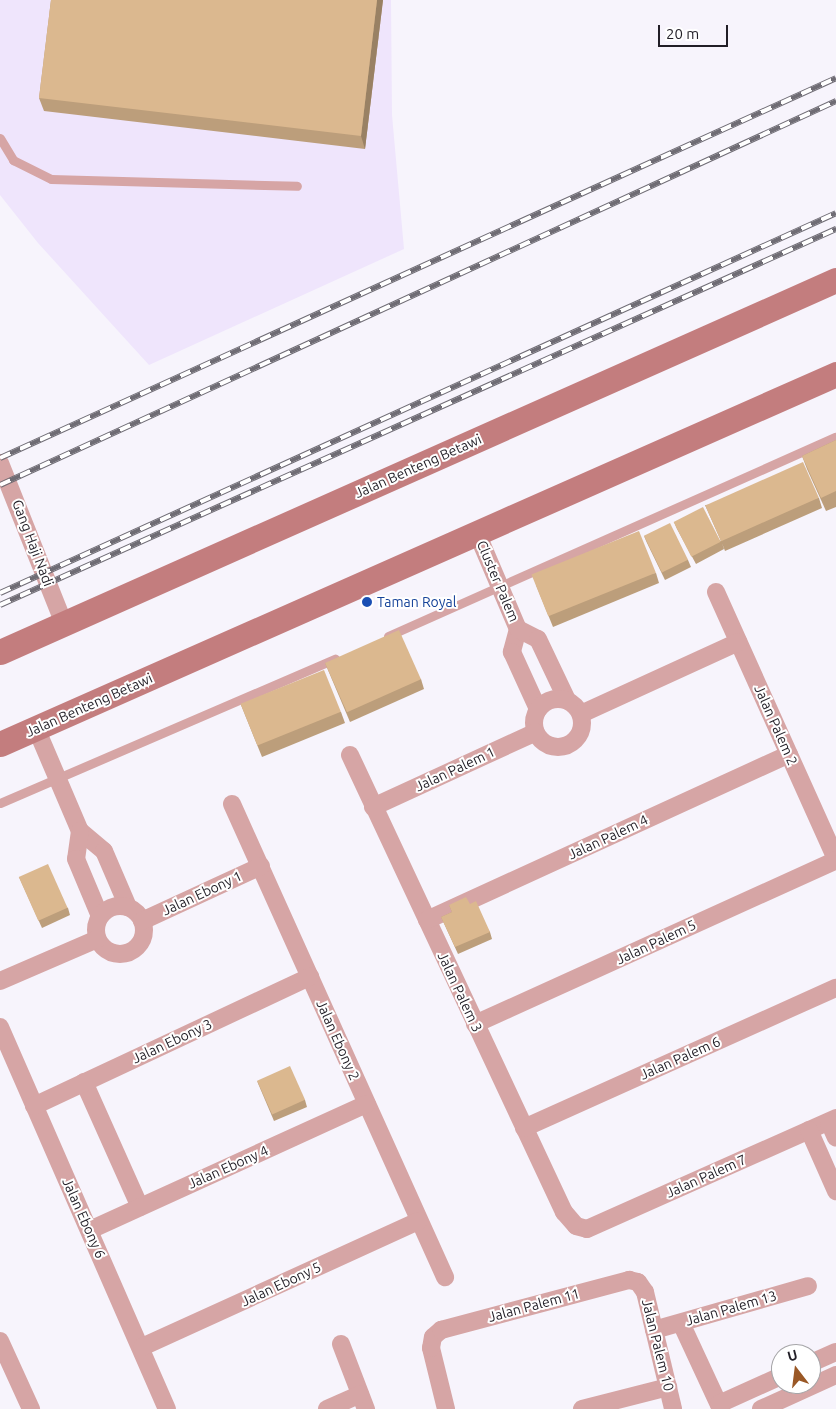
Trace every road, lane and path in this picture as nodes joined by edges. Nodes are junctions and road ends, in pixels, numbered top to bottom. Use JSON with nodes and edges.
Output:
{"nodes":[{"id":1,"x":0,"y":138,"type":"edge"},
{"id":2,"x":297,"y":186,"type":"dead end"},
{"id":3,"x":836,"y":280,"type":"edge"},
{"id":4,"x":836,"y":374,"type":"edge"},
{"id":5,"x":836,"y":438,"type":"edge"},
{"id":6,"x":0,"y":463,"type":"edge"},
{"id":7,"x":477,"y":533,"type":"junction"},
{"id":8,"x":501,"y":588,"type":"junction"},
{"id":9,"x":716,"y":592,"type":"dead end"},
{"id":10,"x":64,"y":624,"type":"junction"},
{"id":11,"x":518,"y":629,"type":"junction"},
{"id":12,"x":374,"y":642,"type":"edge"},
{"id":13,"x":738,"y":642,"type":"junction"},
{"id":14,"x":0,"y":652,"type":"edge"},
{"id":15,"x":347,"y":654,"type":"edge"},
{"id":16,"x":567,"y":700,"type":"junction"},
{"id":17,"x":538,"y":709,"type":"junction"},
{"id":18,"x":581,"y":714,"type":"junction"},
{"id":19,"x":36,"y":728,"type":"junction"},
{"id":20,"x":536,"y":732,"type":"junction"},
{"id":21,"x":0,"y":744,"type":"edge"},
{"id":22,"x":789,"y":754,"type":"junction"},
{"id":23,"x":350,"y":755,"type":"dead end"},
{"id":24,"x":58,"y":778,"type":"junction"},
{"id":25,"x":0,"y":803,"type":"edge"},
{"id":26,"x":232,"y":804,"type":"dead end"},
{"id":27,"x":374,"y":807,"type":"junction"},
{"id":28,"x":80,"y":831,"type":"junction"},
{"id":29,"x":836,"y":859,"type":"edge"},
{"id":30,"x":261,"y":866,"type":"junction"},
{"id":31,"x":128,"y":907,"type":"junction"},
{"id":32,"x":100,"y":916,"type":"junction"},
{"id":33,"x":427,"y":920,"type":"junction"},
{"id":34,"x":142,"y":921,"type":"junction"},
{"id":35,"x":97,"y":939,"type":"junction"},
{"id":36,"x":310,"y":977,"type":"junction"},
{"id":37,"x":0,"y":981,"type":"edge"},
{"id":38,"x":836,"y":988,"type":"edge"},
{"id":39,"x":475,"y":1024,"type":"junction"},
{"id":40,"x":0,"y":1027,"type":"edge"},
{"id":41,"x":84,"y":1082,"type":"junction"},
{"id":42,"x":366,"y":1104,"type":"junction"},
{"id":43,"x":34,"y":1106,"type":"junction"},
{"id":44,"x":832,"y":1120,"type":"edge"},
{"id":45,"x":524,"y":1128,"type":"junction"},
{"id":46,"x":809,"y":1130,"type":"junction"},
{"id":47,"x":836,"y":1138,"type":"edge"},
{"id":48,"x":836,"y":1191,"type":"edge"},
{"id":49,"x":140,"y":1207,"type":"junction"},
{"id":50,"x":419,"y":1220,"type":"junction"},
{"id":51,"x":576,"y":1226,"type":"joint"},
{"id":52,"x":90,"y":1230,"type":"junction"},
{"id":53,"x":445,"y":1276,"type":"dead end"},
{"id":54,"x":638,"y":1282,"type":"joint"},
{"id":55,"x":808,"y":1286,"type":"dead end"},
{"id":56,"x":681,"y":1323,"type":"junction"},
{"id":57,"x":654,"y":1330,"type":"junction"},
{"id":58,"x":0,"y":1341,"type":"edge"},
{"id":59,"x":341,"y":1344,"type":"dead end"},
{"id":60,"x":142,"y":1347,"type":"junction"},
{"id":61,"x":836,"y":1352,"type":"edge"},
{"id":62,"x":821,"y":1359,"type":"edge"},
{"id":63,"x":836,"y":1375,"type":"edge"},
{"id":64,"x":771,"y":1381,"type":"edge"},
{"id":65,"x":668,"y":1388,"type":"junction"},
{"id":66,"x":363,"y":1402,"type":"edge"},
{"id":67,"x":720,"y":1406,"type":"edge"},
{"id":68,"x":25,"y":1407,"type":"edge"},
{"id":69,"x":167,"y":1409,"type":"edge"},
{"id":70,"x":327,"y":1409,"type":"edge"},
{"id":71,"x":446,"y":1409,"type":"edge"},
{"id":72,"x":582,"y":1409,"type":"edge"},
{"id":73,"x":673,"y":1409,"type":"edge"},
{"id":74,"x":761,"y":1409,"type":"edge"}],
"edges":[{"from":1,"to":2,"type":"lane"},
{"from":3,"to":10,"type":"main road","name":"Jalan Benteng Betawi"},
{"from":4,"to":7,"type":"main road","name":"Jalan Benteng Betawi"},
{"from":5,"to":8,"type":"lane"},
{"from":6,"to":10,"type":"street","name":"Gang Haji Nadi"},
{"from":7,"to":8,"type":"street","name":"Cluster Palem"},
{"from":7,"to":19,"type":"main road","name":"Jalan Benteng Betawi"},
{"from":8,"to":11,"type":"street","name":"Cluster Palem"},
{"from":8,"to":12,"type":"lane"},
{"from":9,"to":13,"type":"street","name":"Jalan Palem 2"},
{"from":10,"to":14,"type":"main road","name":"Jalan Benteng Betawi"},
{"from":11,"to":16,"type":"street","name":"Cluster Palem"},
{"from":11,"to":17,"type":"street","name":"Cluster Palem"},
{"from":13,"to":18,"type":"street"},
{"from":13,"to":22,"type":"street","name":"Jalan Palem 2"},
{"from":15,"to":24,"type":"lane"},
{"from":16,"to":17,"type":"street"},
{"from":16,"to":18,"type":"street"},
{"from":17,"to":20,"type":"street"},
{"from":18,"to":20,"type":"street"},
{"from":19,"to":21,"type":"main road","name":"Jalan Benteng Betawi"},
{"from":19,"to":24,"type":"street"},
{"from":20,"to":27,"type":"street","name":"Jalan Palem 1"},
{"from":22,"to":29,"type":"street","name":"Jalan Palem 2"},
{"from":22,"to":33,"type":"street","name":"Jalan Palem 4"},
{"from":23,"to":27,"type":"street","name":"Jalan Palem 3"},
{"from":24,"to":25,"type":"lane"},
{"from":24,"to":28,"type":"street"},
{"from":26,"to":30,"type":"street","name":"Jalan Ebony 2"},
{"from":27,"to":33,"type":"street","name":"Jalan Palem 3"},
{"from":28,"to":31,"type":"street"},
{"from":28,"to":32,"type":"street"},
{"from":29,"to":39,"type":"street","name":"Jalan Palem 5"},
{"from":30,"to":34,"type":"street","name":"Jalan Ebony 1"},
{"from":30,"to":36,"type":"street","name":"Jalan Ebony 2"},
{"from":31,"to":32,"type":"street"},
{"from":31,"to":34,"type":"street"},
{"from":32,"to":35,"type":"street"},
{"from":33,"to":39,"type":"street","name":"Jalan Palem 3"},
{"from":34,"to":35,"type":"street"},
{"from":35,"to":37,"type":"street"},
{"from":36,"to":41,"type":"street","name":"Jalan Ebony 3"},
{"from":36,"to":42,"type":"street","name":"Jalan Ebony 2"},
{"from":38,"to":45,"type":"street","name":"Jalan Palem 6"},
{"from":39,"to":45,"type":"street","name":"Jalan Palem 3"},
{"from":40,"to":43,"type":"street","name":"Jalan Ebony 6"},
{"from":41,"to":43,"type":"street","name":"Jalan Ebony 3"},
{"from":41,"to":49,"type":"street"},
{"from":42,"to":49,"type":"street","name":"Jalan Ebony 4"},
{"from":42,"to":50,"type":"street","name":"Jalan Ebony 2"},
{"from":43,"to":52,"type":"street","name":"Jalan Ebony 6"},
{"from":44,"to":46,"type":"street","name":"Jalan Palem 7"},
{"from":44,"to":47,"type":"street"},
{"from":45,"to":51,"type":"street","name":"Jalan Palem 3"},
{"from":46,"to":48,"type":"street"},
{"from":46,"to":51,"type":"street","name":"Jalan Palem 7"},
{"from":49,"to":52,"type":"street","name":"Jalan Ebony 4"},
{"from":50,"to":53,"type":"street","name":"Jalan Ebony 2"},
{"from":50,"to":60,"type":"street","name":"Jalan Ebony 5"},
{"from":52,"to":60,"type":"street","name":"Jalan Ebony 6"},
{"from":54,"to":57,"type":"street","name":"Jalan Palem 10"},
{"from":54,"to":71,"type":"street","name":"Jalan Palem 11"},
{"from":55,"to":56,"type":"street","name":"Jalan Palem 13"},
{"from":56,"to":57,"type":"street","name":"Jalan Palem 13"},
{"from":56,"to":67,"type":"street","name":"Jalan Palem 10"},
{"from":57,"to":65,"type":"street","name":"Jalan Palem 10"},
{"from":58,"to":68,"type":"street"},
{"from":59,"to":66,"type":"street"},
{"from":60,"to":69,"type":"street","name":"Jalan Ebony 6"},
{"from":61,"to":62,"type":"street"},
{"from":63,"to":74,"type":"street"},
{"from":64,"to":67,"type":"street"},
{"from":65,"to":72,"type":"street"},
{"from":65,"to":73,"type":"street","name":"Jalan Palem 10"},
{"from":66,"to":70,"type":"street"}]}
